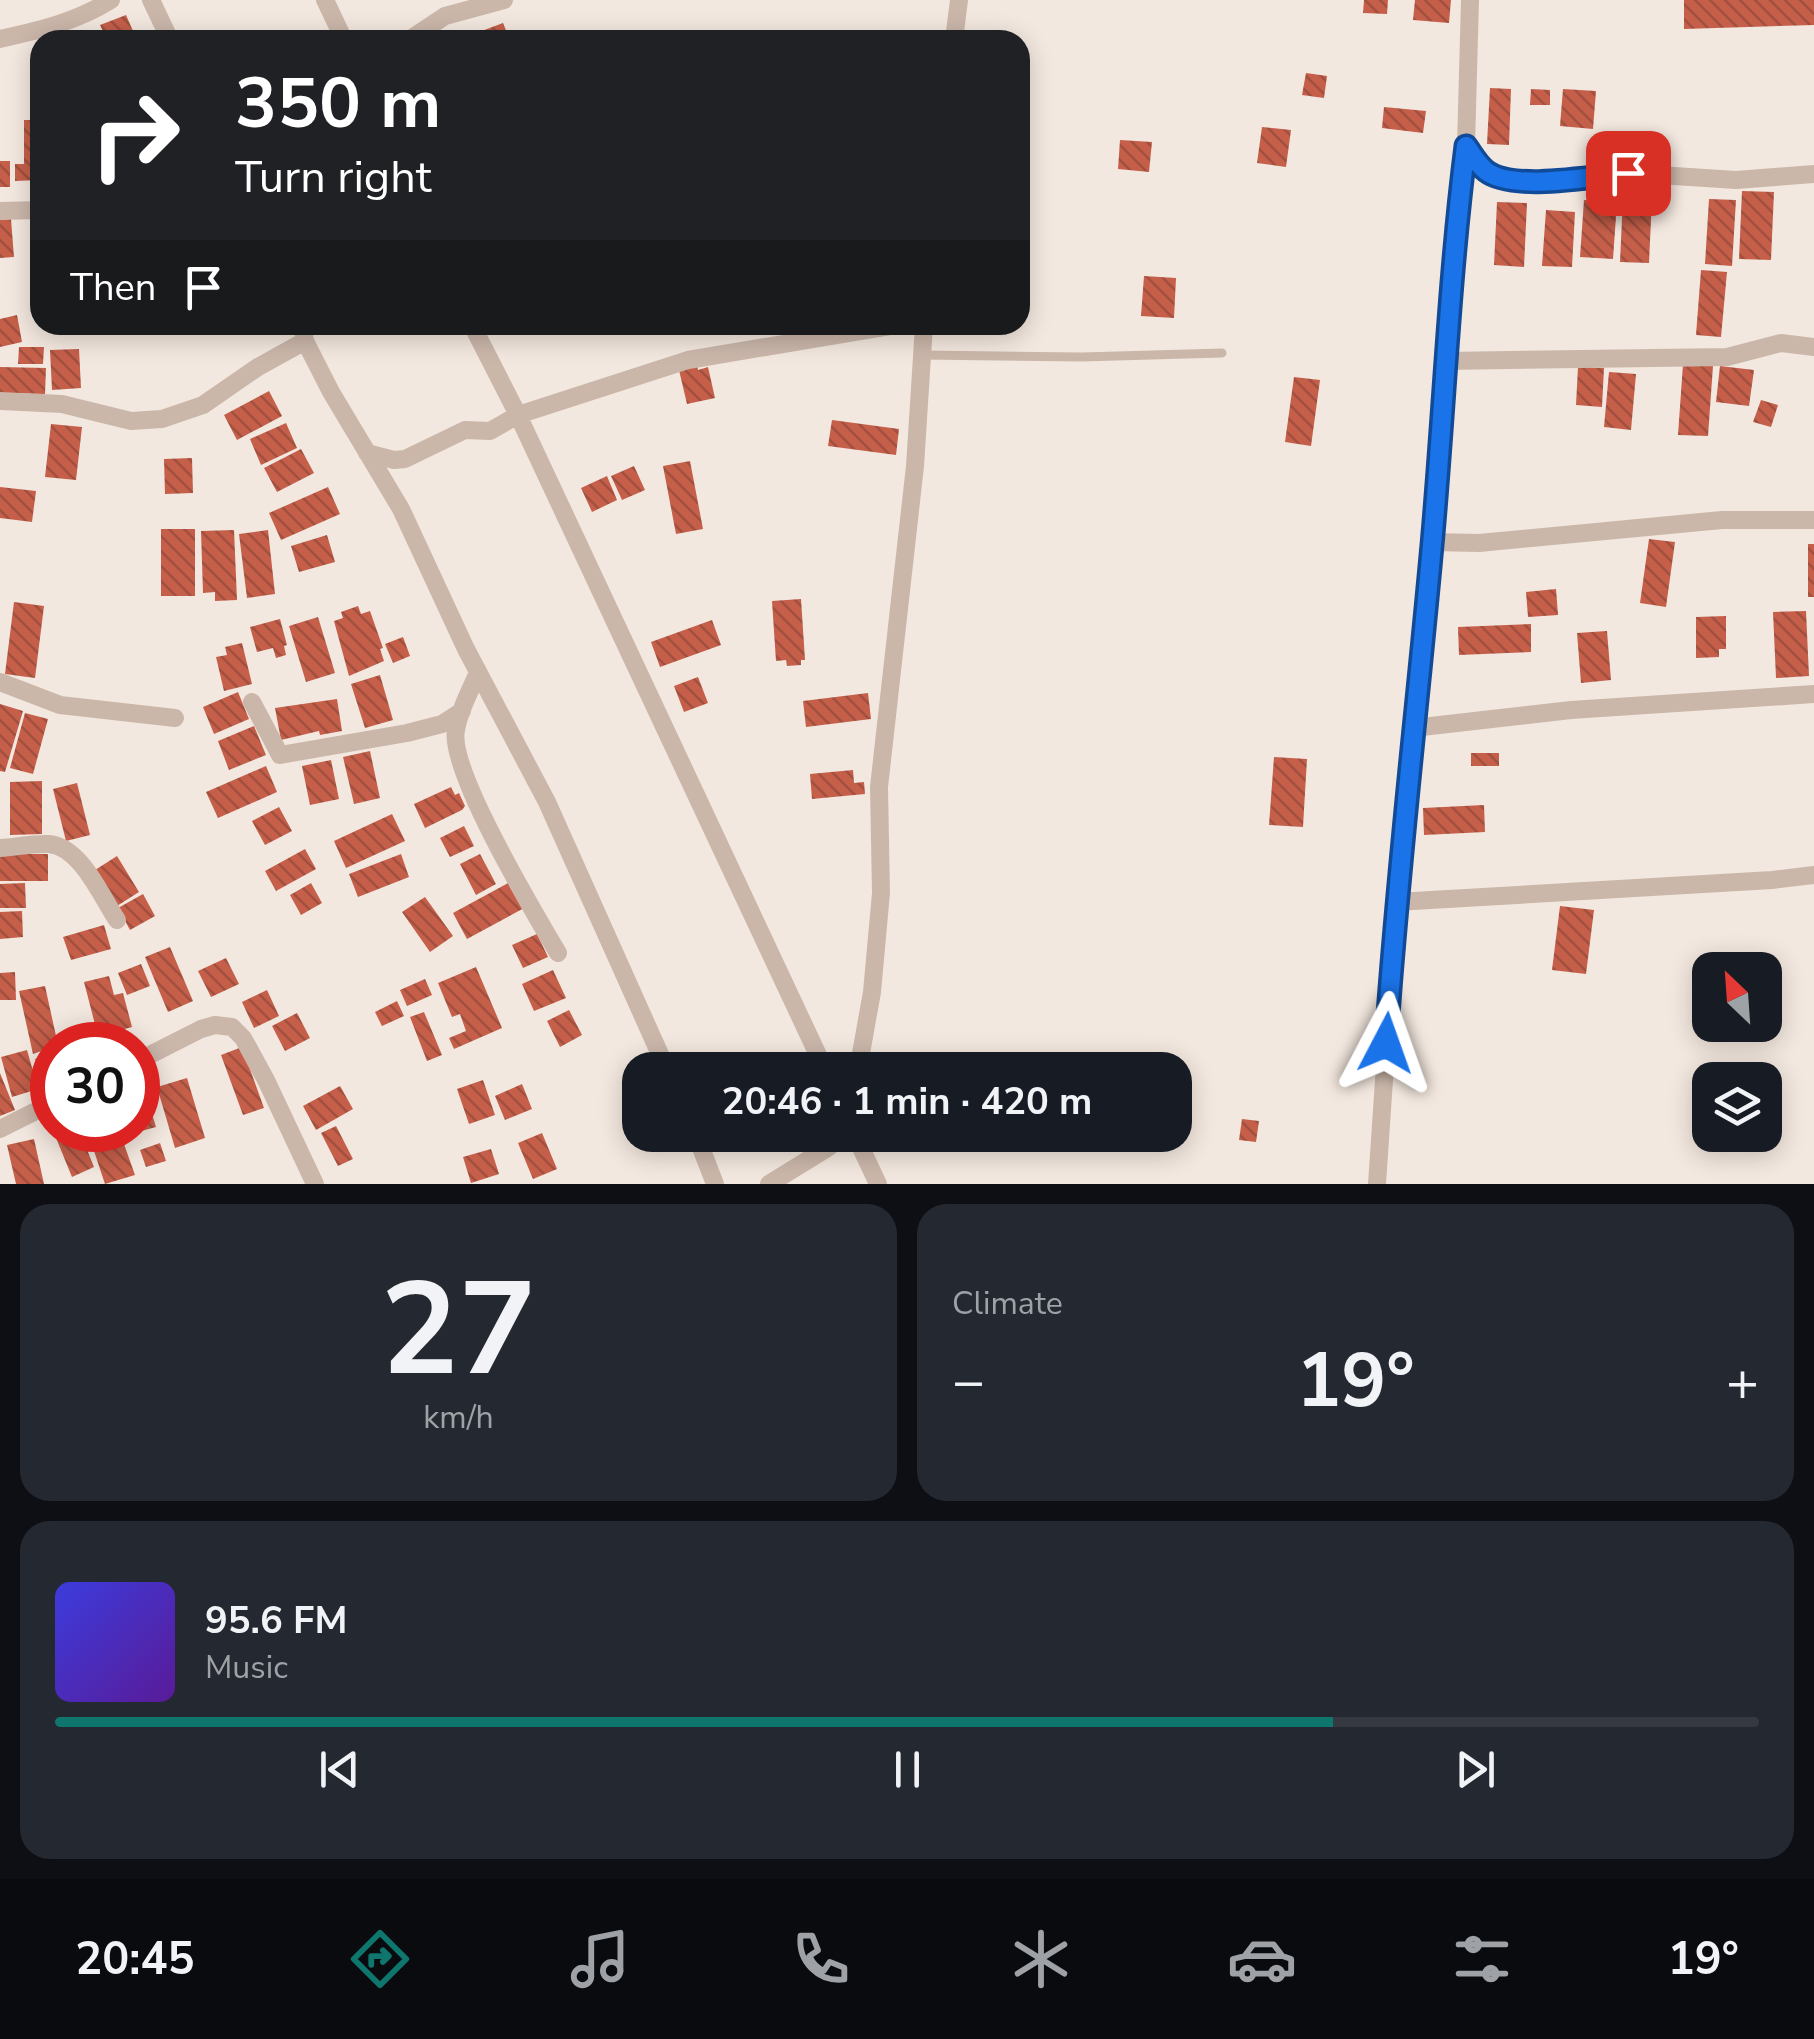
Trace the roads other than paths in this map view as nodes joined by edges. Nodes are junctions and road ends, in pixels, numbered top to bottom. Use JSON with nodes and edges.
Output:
{"nodes":[{"id":1,"x":111,"y":0,"type":"edge"},
{"id":2,"x":152,"y":0,"type":"edge"},
{"id":3,"x":325,"y":0,"type":"edge"},
{"id":4,"x":504,"y":0,"type":"edge"},
{"id":5,"x":960,"y":0,"type":"edge"},
{"id":6,"x":1470,"y":0,"type":"edge"},
{"id":7,"x":42,"y":30,"type":"edge"},
{"id":8,"x":166,"y":30,"type":"edge"},
{"id":9,"x":339,"y":30,"type":"edge"},
{"id":10,"x":424,"y":30,"type":"edge"},
{"id":11,"x":956,"y":30,"type":"edge"},
{"id":12,"x":30,"y":32,"type":"edge"},
{"id":13,"x":0,"y":38,"type":"edge"},
{"id":14,"x":1466,"y":146,"type":"junction"},
{"id":15,"x":1814,"y":174,"type":"edge"},
{"id":16,"x":30,"y":210,"type":"edge"},
{"id":17,"x":0,"y":211,"type":"edge"},
{"id":18,"x":300,"y":335,"type":"edge"},
{"id":19,"x":304,"y":335,"type":"edge"},
{"id":20,"x":477,"y":335,"type":"edge"},
{"id":21,"x":837,"y":335,"type":"edge"},
{"id":22,"x":923,"y":335,"type":"edge"},
{"id":23,"x":1814,"y":347,"type":"edge"},
{"id":24,"x":1222,"y":353,"type":"dead end"},
{"id":25,"x":922,"y":355,"type":"junction"},
{"id":26,"x":1444,"y":362,"type":"junction"},
{"id":27,"x":0,"y":401,"type":"edge"},
{"id":28,"x":518,"y":416,"type":"junction"},
{"id":29,"x":367,"y":453,"type":"junction"},
{"id":30,"x":1814,"y":520,"type":"edge"},
{"id":31,"x":1432,"y":542,"type":"junction"},
{"id":32,"x":478,"y":672,"type":"junction"},
{"id":33,"x":0,"y":682,"type":"edge"},
{"id":34,"x":1814,"y":694,"type":"edge"},
{"id":35,"x":252,"y":702,"type":"dead end"},
{"id":36,"x":462,"y":711,"type":"junction"},
{"id":37,"x":175,"y":718,"type":"dead end"},
{"id":38,"x":1413,"y":728,"type":"junction"},
{"id":39,"x":0,"y":848,"type":"edge"},
{"id":40,"x":1814,"y":874,"type":"edge"},
{"id":41,"x":1396,"y":902,"type":"junction"},
{"id":42,"x":117,"y":920,"type":"dead end"},
{"id":43,"x":558,"y":953,"type":"dead end"},
{"id":44,"x":160,"y":1050,"type":"edge"},
{"id":45,"x":659,"y":1052,"type":"edge"},
{"id":46,"x":816,"y":1052,"type":"edge"},
{"id":47,"x":861,"y":1052,"type":"edge"},
{"id":48,"x":30,"y":1114,"type":"edge"},
{"id":49,"x":0,"y":1129,"type":"edge"},
{"id":50,"x":702,"y":1152,"type":"edge"},
{"id":51,"x":821,"y":1152,"type":"edge"},
{"id":52,"x":864,"y":1152,"type":"edge"},
{"id":53,"x":315,"y":1184,"type":"edge"},
{"id":54,"x":714,"y":1184,"type":"edge"},
{"id":55,"x":768,"y":1184,"type":"edge"},
{"id":56,"x":878,"y":1184,"type":"edge"},
{"id":57,"x":1377,"y":1184,"type":"edge"}],
"edges":[{"from":1,"to":7,"type":"street"},
{"from":2,"to":8,"type":"street"},
{"from":3,"to":9,"type":"street"},
{"from":4,"to":10,"type":"street"},
{"from":5,"to":11,"type":"street"},
{"from":6,"to":14,"type":"street"},
{"from":12,"to":13,"type":"street"},
{"from":14,"to":15,"type":"street"},
{"from":14,"to":26,"type":"street"},
{"from":16,"to":17,"type":"street"},
{"from":18,"to":27,"type":"street"},
{"from":19,"to":29,"type":"street"},
{"from":20,"to":28,"type":"street"},
{"from":21,"to":28,"type":"street"},
{"from":22,"to":25,"type":"street"},
{"from":23,"to":26,"type":"street"},
{"from":24,"to":25,"type":"lane"},
{"from":25,"to":47,"type":"street"},
{"from":26,"to":31,"type":"street"},
{"from":28,"to":29,"type":"street"},
{"from":28,"to":46,"type":"street"},
{"from":29,"to":32,"type":"street"},
{"from":30,"to":31,"type":"street"},
{"from":31,"to":38,"type":"street"},
{"from":32,"to":36,"type":"street"},
{"from":32,"to":45,"type":"street"},
{"from":33,"to":37,"type":"street"},
{"from":34,"to":38,"type":"street"},
{"from":35,"to":36,"type":"street"},
{"from":36,"to":43,"type":"street"},
{"from":38,"to":41,"type":"street"},
{"from":39,"to":42,"type":"street"},
{"from":40,"to":41,"type":"street"},
{"from":41,"to":57,"type":"street"},
{"from":44,"to":53,"type":"street"},
{"from":48,"to":49,"type":"street"},
{"from":50,"to":54,"type":"street"},
{"from":51,"to":55,"type":"street"},
{"from":52,"to":56,"type":"street"}]}
